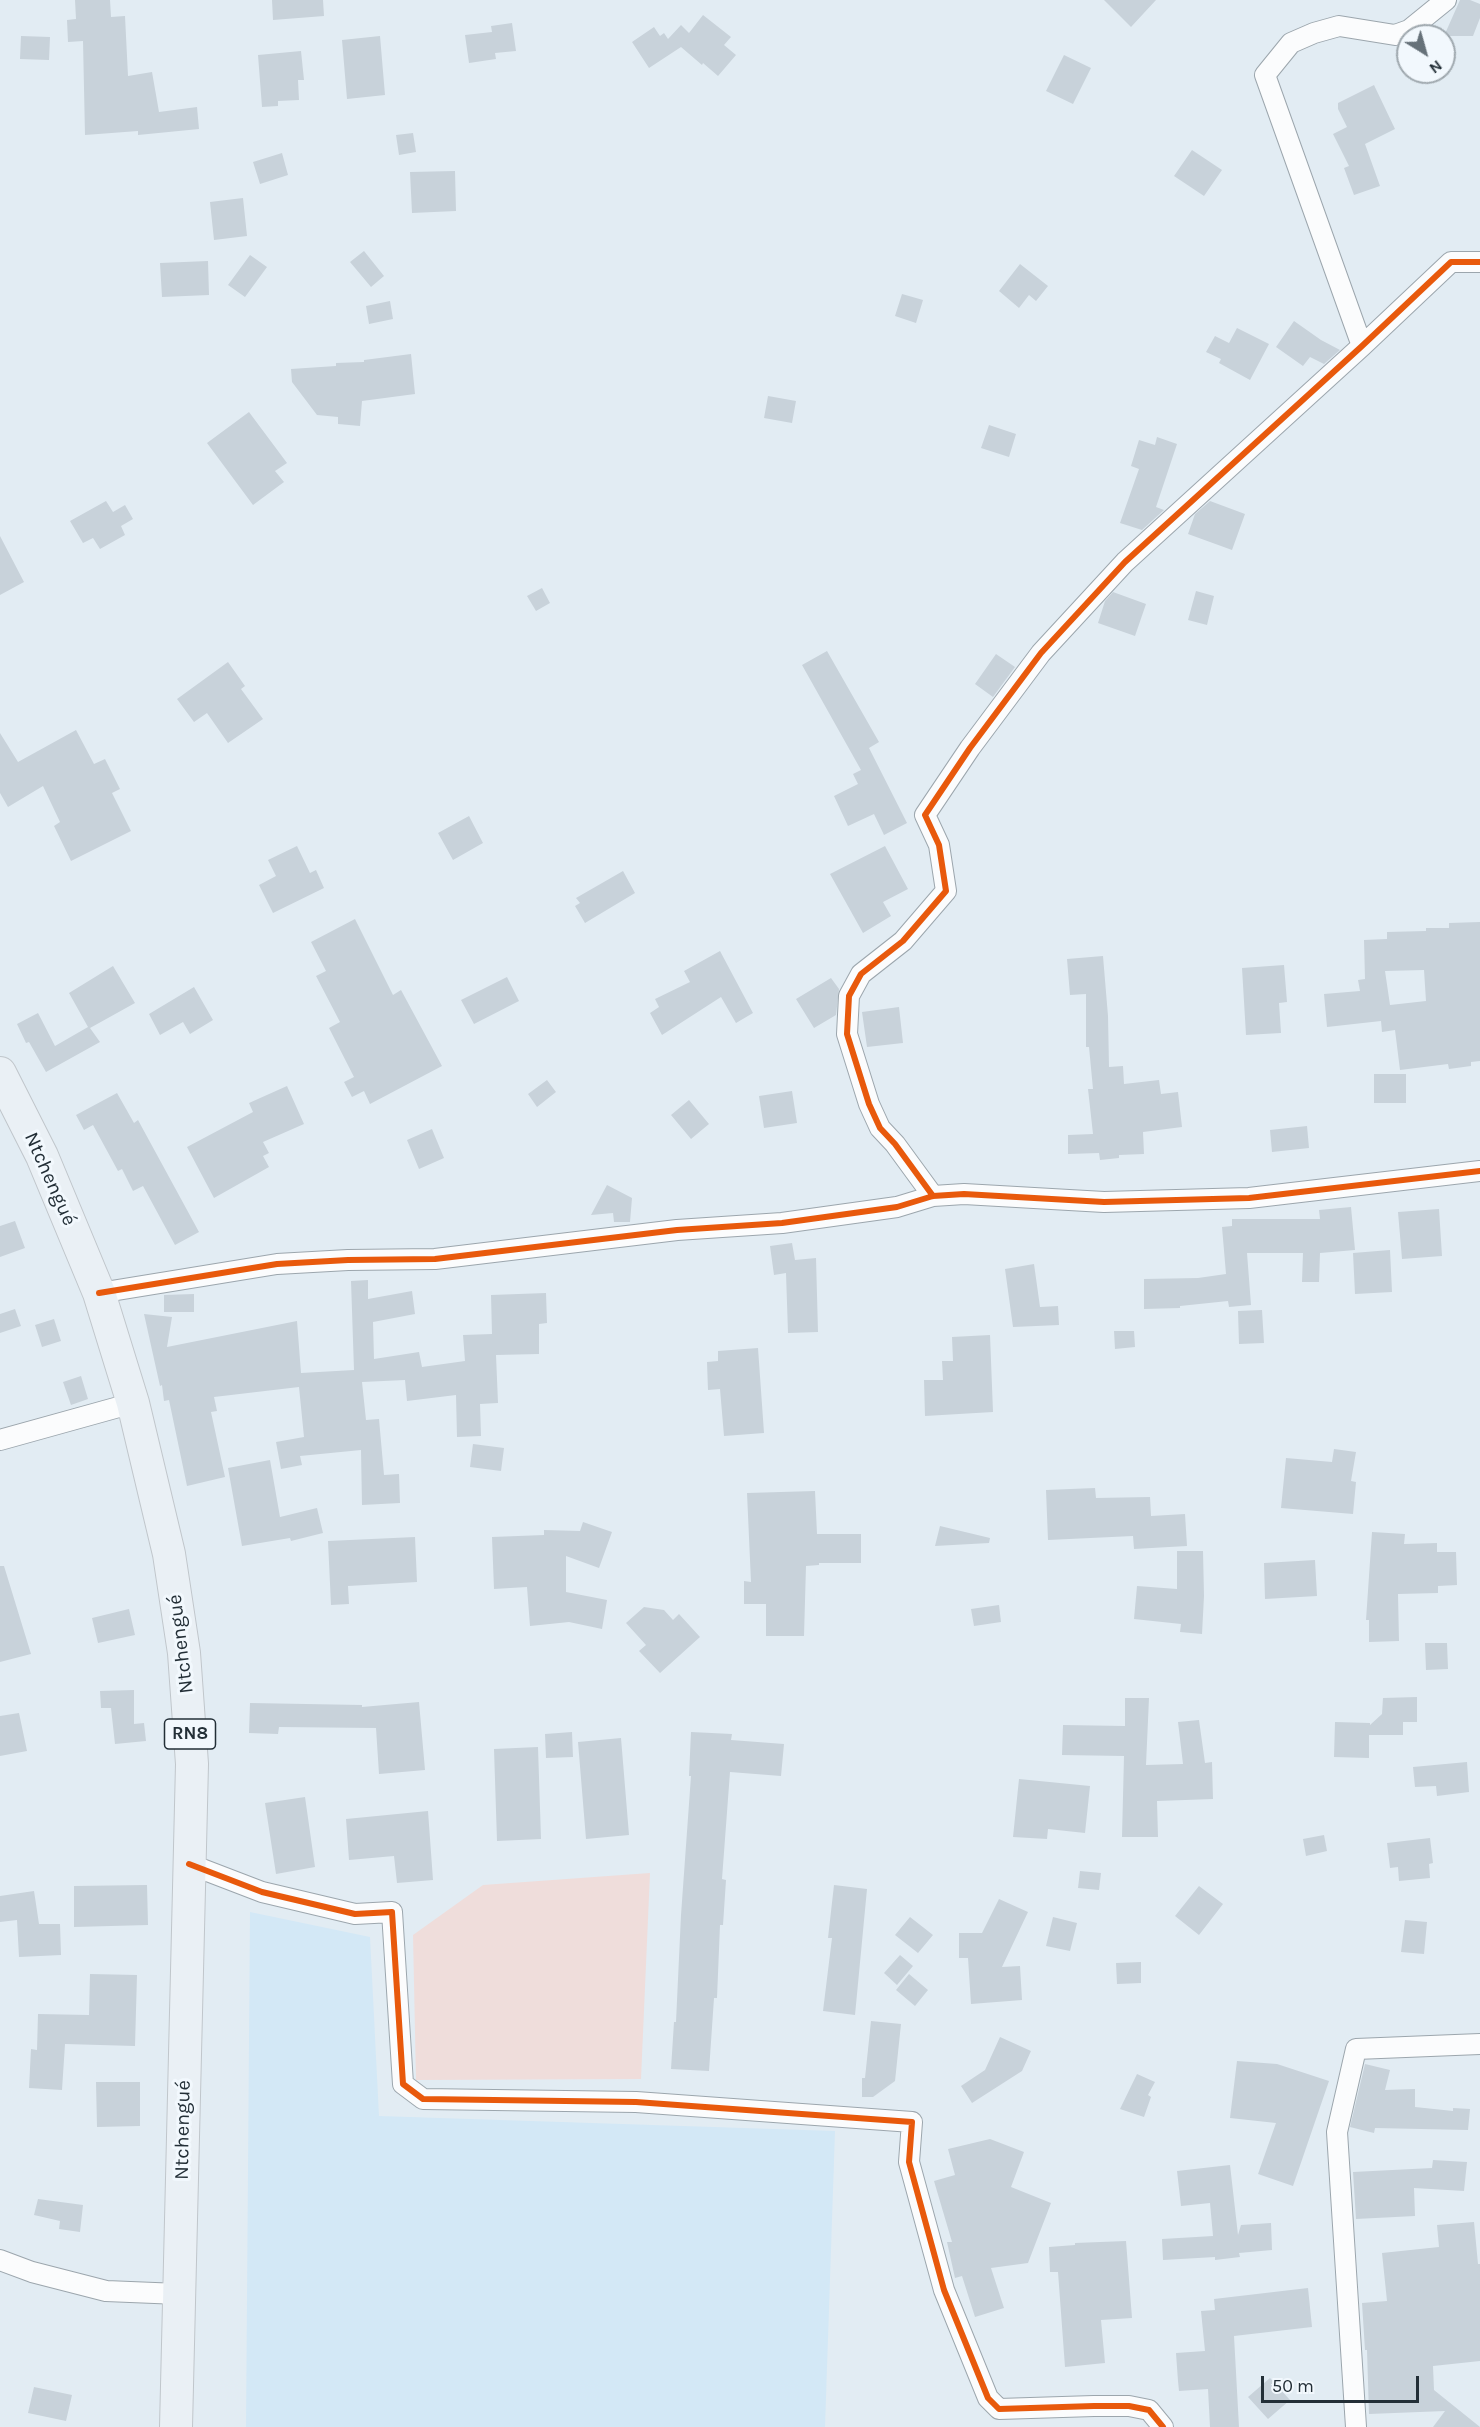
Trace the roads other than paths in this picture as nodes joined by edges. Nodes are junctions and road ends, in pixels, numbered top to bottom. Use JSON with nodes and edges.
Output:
{"nodes":[{"id":1,"x":1446,"y":0,"type":"edge"},
{"id":2,"x":1480,"y":262,"type":"edge"},
{"id":3,"x":1362,"y":346,"type":"junction"},
{"id":4,"x":0,"y":1073,"type":"edge"},
{"id":5,"x":1480,"y":1171,"type":"edge"},
{"id":6,"x":933,"y":1196,"type":"junction"},
{"id":7,"x":99,"y":1293,"type":"junction"},
{"id":8,"x":133,"y":1403,"type":"junction"},
{"id":9,"x":0,"y":1440,"type":"edge"},
{"id":10,"x":189,"y":1864,"type":"junction"},
{"id":11,"x":1480,"y":2044,"type":"edge"},
{"id":12,"x":0,"y":2260,"type":"edge"},
{"id":13,"x":179,"y":2294,"type":"junction"},
{"id":14,"x":998,"y":2418,"type":"edge"},
{"id":15,"x":176,"y":2427,"type":"edge"},
{"id":16,"x":1163,"y":2427,"type":"edge"},
{"id":17,"x":1356,"y":2427,"type":"edge"}],
"edges":[{"from":1,"to":3,"type":"street"},
{"from":2,"to":3,"type":"street"},
{"from":3,"to":6,"type":"street"},
{"from":4,"to":7,"type":"main road","name":"Ntchengué","number":"RN8"},
{"from":5,"to":6,"type":"street"},
{"from":6,"to":7,"type":"street"},
{"from":7,"to":8,"type":"main road","name":"Ntchengué","number":"RN8"},
{"from":8,"to":9,"type":"street"},
{"from":8,"to":10,"type":"main road","name":"Ntchengué","number":"RN8"},
{"from":10,"to":13,"type":"main road","name":"Ntchengué","number":"RN8"},
{"from":10,"to":14,"type":"street"},
{"from":11,"to":17,"type":"street"},
{"from":12,"to":13,"type":"street"},
{"from":13,"to":15,"type":"main road","name":"Ntchengué","number":"RN8"},
{"from":14,"to":16,"type":"street"}]}
